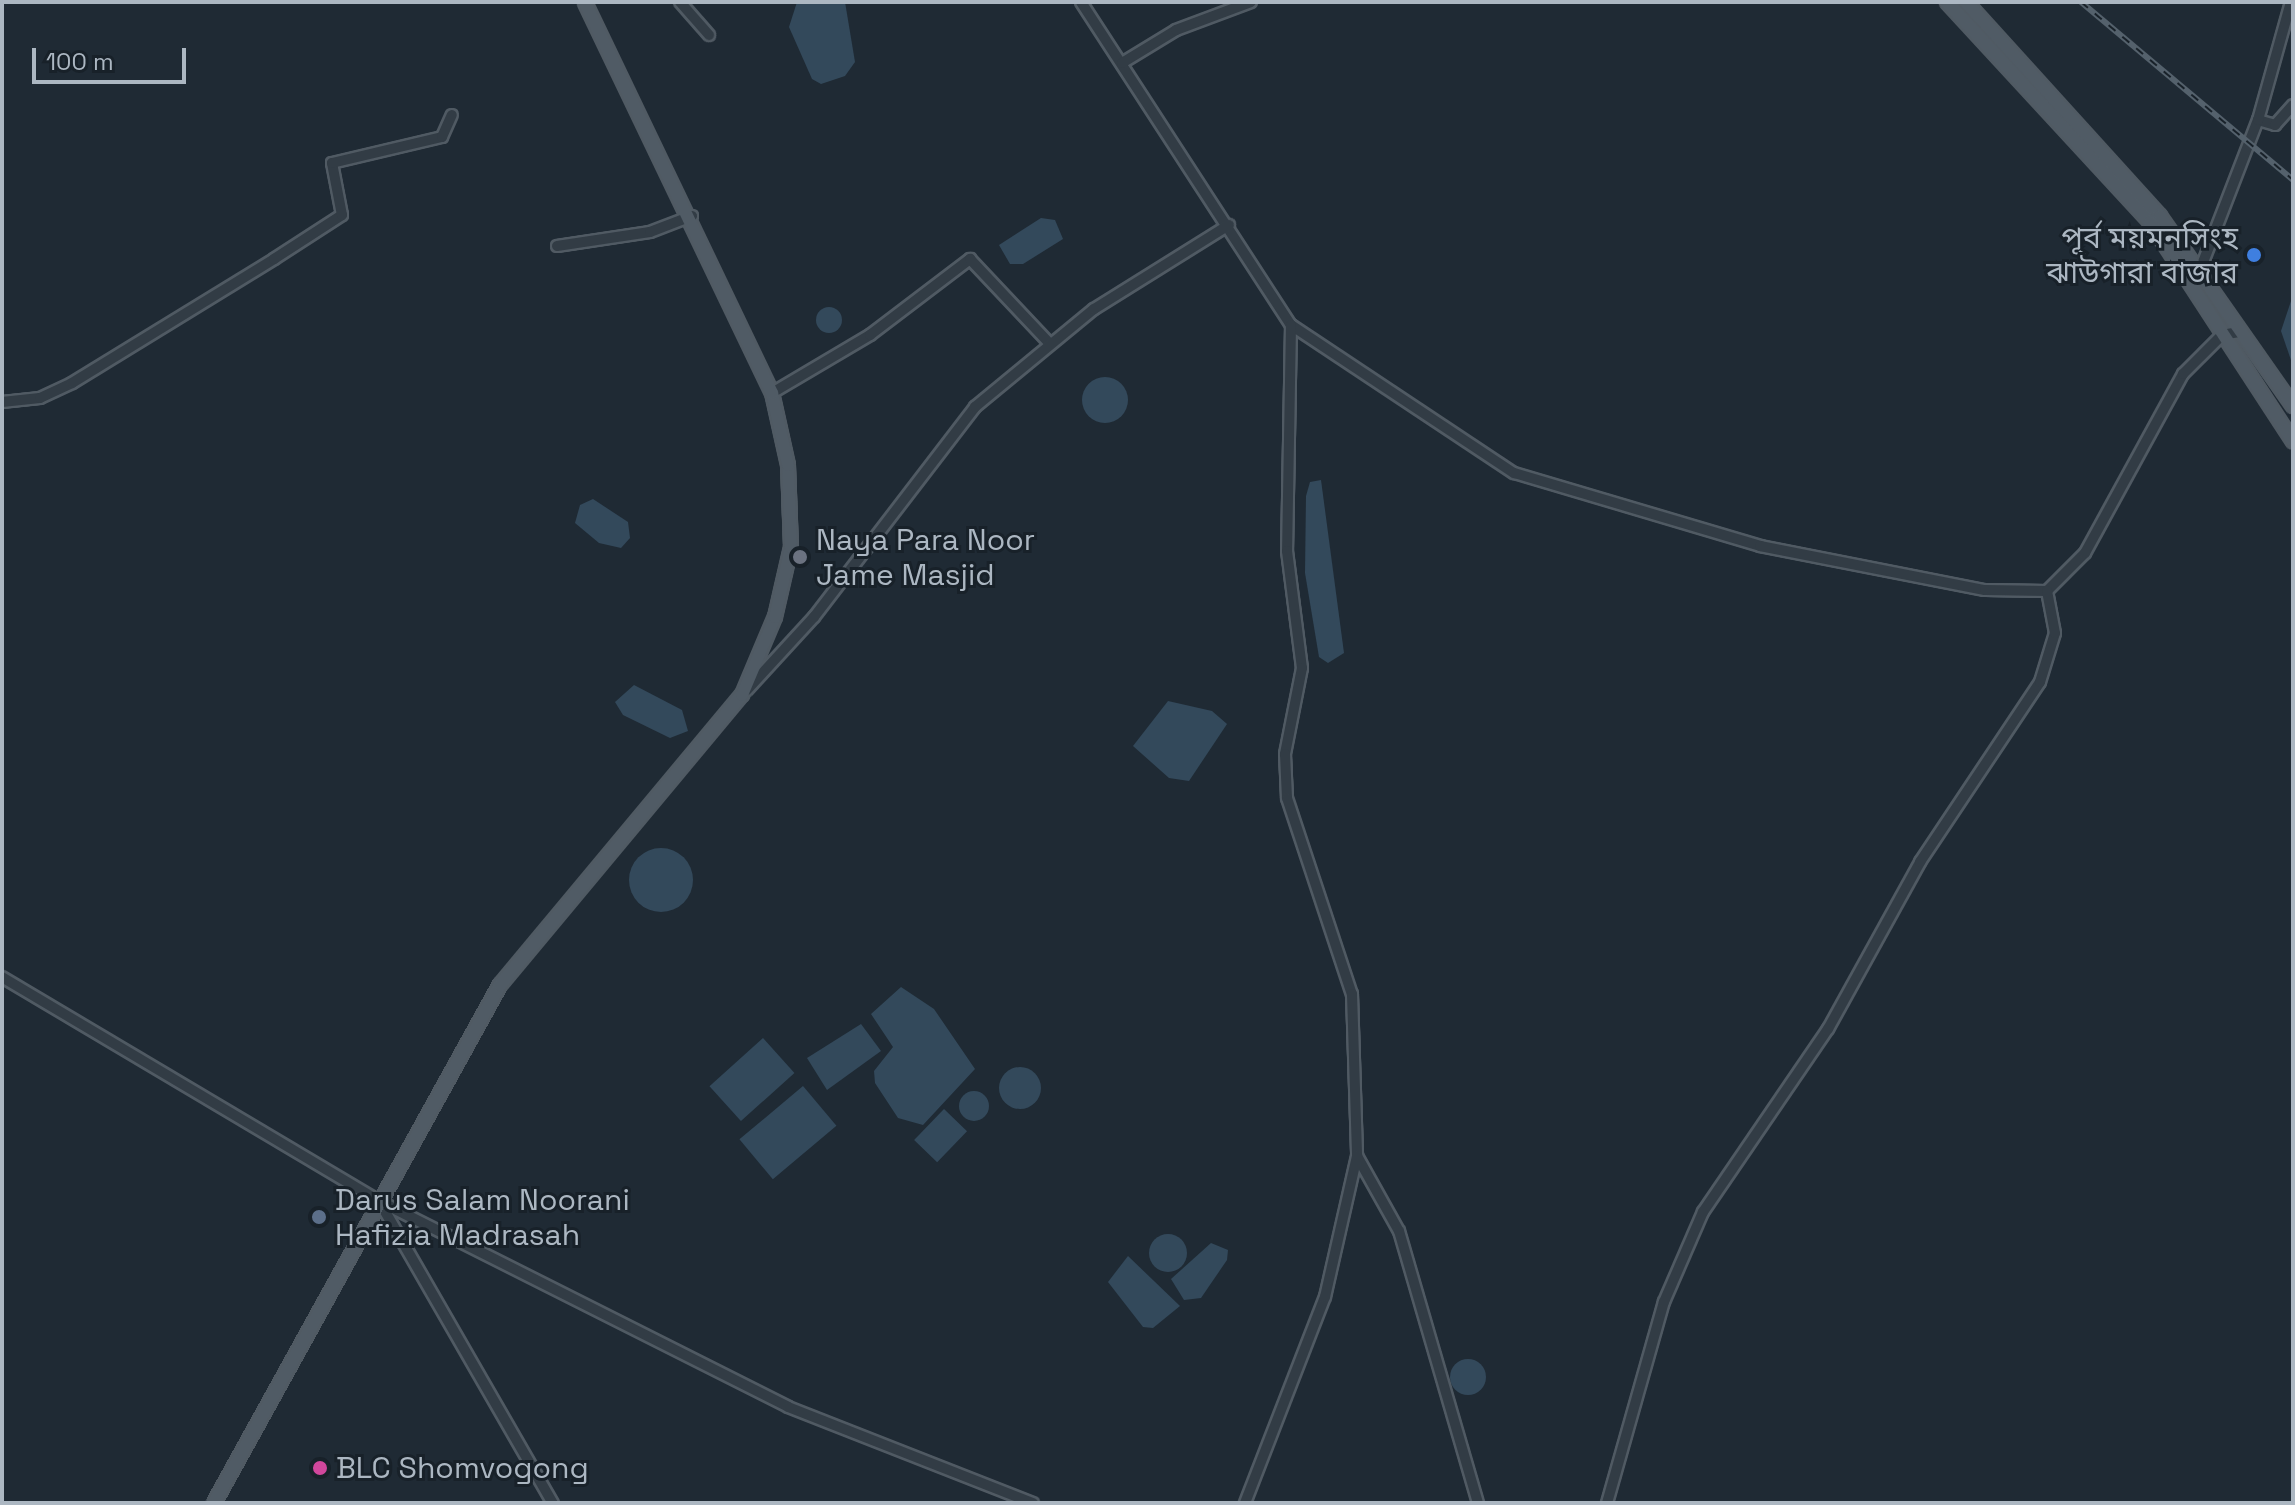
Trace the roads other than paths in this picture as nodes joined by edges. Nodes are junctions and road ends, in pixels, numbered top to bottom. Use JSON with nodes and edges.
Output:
{"nodes":[{"id":1,"x":585,"y":2,"type":"edge"},
{"id":2,"x":680,"y":2,"type":"edge"},
{"id":3,"x":1081,"y":2,"type":"edge"},
{"id":4,"x":1251,"y":2,"type":"edge"},
{"id":5,"x":1947,"y":2,"type":"edge"},
{"id":6,"x":1966,"y":2,"type":"edge"},
{"id":7,"x":2291,"y":2,"type":"edge"},
{"id":8,"x":709,"y":35,"type":"dead end"},
{"id":9,"x":1122,"y":63,"type":"junction"},
{"id":10,"x":2293,"y":105,"type":"edge"},
{"id":11,"x":452,"y":115,"type":"dead end"},
{"id":12,"x":2258,"y":120,"type":"junction"},
{"id":13,"x":692,"y":216,"type":"junction"},
{"id":14,"x":1229,"y":225,"type":"junction"},
{"id":15,"x":557,"y":246,"type":"dead end"},
{"id":16,"x":2200,"y":270,"type":"junction"},
{"id":17,"x":1291,"y":325,"type":"junction"},
{"id":18,"x":2239,"y":332,"type":"junction"},
{"id":19,"x":2222,"y":335,"type":"junction"},
{"id":20,"x":1050,"y":344,"type":"junction"},
{"id":21,"x":772,"y":393,"type":"junction"},
{"id":22,"x":2,"y":402,"type":"edge"},
{"id":23,"x":2293,"y":406,"type":"edge"},
{"id":24,"x":2293,"y":440,"type":"edge"},
{"id":25,"x":2047,"y":591,"type":"junction"},
{"id":26,"x":742,"y":695,"type":"junction"},
{"id":27,"x":2,"y":977,"type":"edge"},
{"id":28,"x":1357,"y":1156,"type":"junction"},
{"id":29,"x":379,"y":1201,"type":"junction"},
{"id":30,"x":214,"y":1503,"type":"edge"},
{"id":31,"x":553,"y":1503,"type":"edge"},
{"id":32,"x":1033,"y":1503,"type":"edge"},
{"id":33,"x":1245,"y":1503,"type":"edge"},
{"id":34,"x":1478,"y":1503,"type":"edge"},
{"id":35,"x":1607,"y":1503,"type":"edge"}],
"edges":[{"from":1,"to":13,"type":"main road"},
{"from":2,"to":8,"type":"street"},
{"from":3,"to":9,"type":"street"},
{"from":4,"to":9,"type":"street"},
{"from":5,"to":19,"type":"main road"},
{"from":6,"to":16,"type":"main road"},
{"from":7,"to":12,"type":"street"},
{"from":9,"to":14,"type":"street"},
{"from":10,"to":12,"type":"street"},
{"from":11,"to":22,"type":"street"},
{"from":12,"to":16,"type":"street"},
{"from":13,"to":15,"type":"street"},
{"from":13,"to":21,"type":"main road"},
{"from":14,"to":17,"type":"street"},
{"from":14,"to":20,"type":"street"},
{"from":16,"to":18,"type":"main road"},
{"from":17,"to":25,"type":"street"},
{"from":17,"to":28,"type":"street"},
{"from":18,"to":19,"type":"street"},
{"from":18,"to":23,"type":"main road"},
{"from":19,"to":24,"type":"main road"},
{"from":19,"to":25,"type":"street"},
{"from":20,"to":21,"type":"street"},
{"from":20,"to":26,"type":"street"},
{"from":21,"to":26,"type":"main road"},
{"from":25,"to":35,"type":"street"},
{"from":26,"to":29,"type":"main road"},
{"from":27,"to":29,"type":"street"},
{"from":28,"to":33,"type":"street"},
{"from":28,"to":34,"type":"street"},
{"from":29,"to":30,"type":"main road"},
{"from":29,"to":31,"type":"street"},
{"from":29,"to":32,"type":"street"}]}
